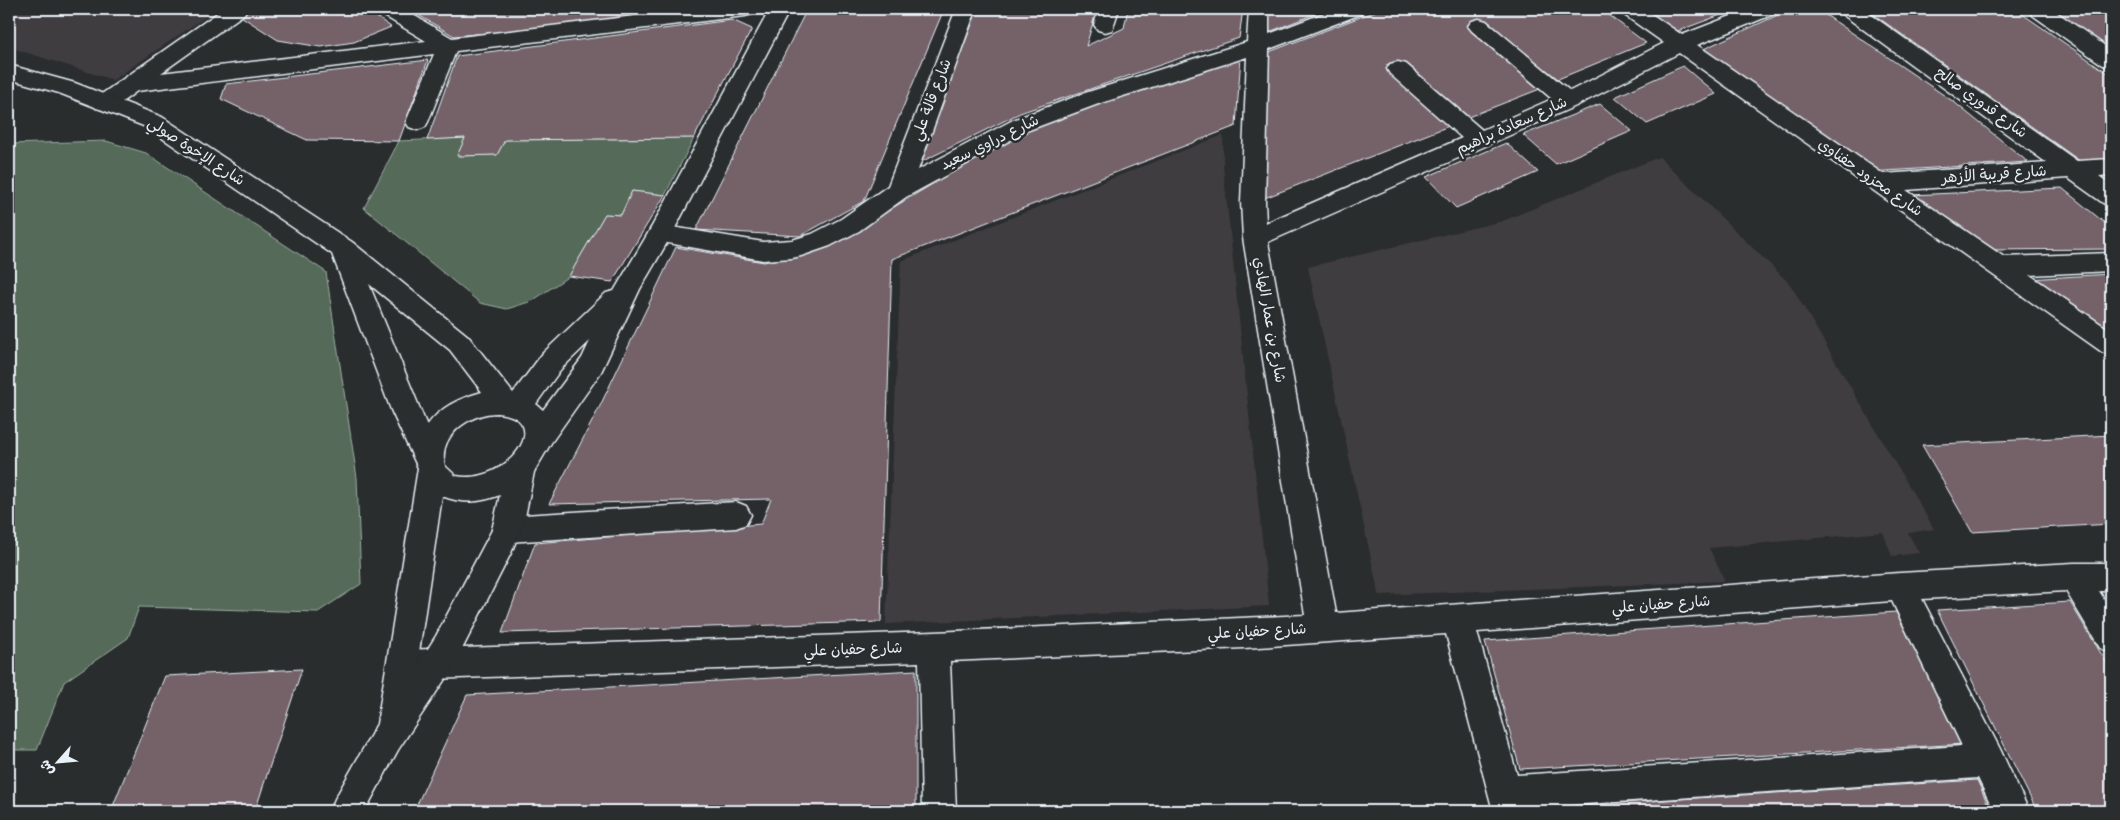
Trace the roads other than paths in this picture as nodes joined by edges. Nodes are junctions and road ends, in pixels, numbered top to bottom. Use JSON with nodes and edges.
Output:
{"nodes":[{"id":1,"x":237,"y":9,"type":"edge"},
{"id":2,"x":388,"y":9,"type":"edge"},
{"id":3,"x":745,"y":9,"type":"edge"},
{"id":4,"x":966,"y":9,"type":"edge"},
{"id":5,"x":1259,"y":9,"type":"edge"},
{"id":6,"x":1354,"y":9,"type":"edge"},
{"id":7,"x":1630,"y":9,"type":"edge"},
{"id":8,"x":1768,"y":9,"type":"edge"},
{"id":9,"x":1849,"y":9,"type":"edge"},
{"id":10,"x":2038,"y":9,"type":"edge"},
{"id":11,"x":770,"y":12,"type":"edge"},
{"id":12,"x":1479,"y":26,"type":"dead end"},
{"id":13,"x":1680,"y":44,"type":"junction"},
{"id":14,"x":448,"y":45,"type":"junction"},
{"id":15,"x":1257,"y":46,"type":"junction"},
{"id":16,"x":2111,"y":60,"type":"edge"},
{"id":17,"x":1398,"y":69,"type":"dead end"},
{"id":18,"x":9,"y":72,"type":"edge"},
{"id":19,"x":131,"y":84,"type":"junction"},
{"id":20,"x":1568,"y":101,"type":"junction"},
{"id":21,"x":104,"y":103,"type":"junction"},
{"id":22,"x":417,"y":122,"type":"dead end"},
{"id":23,"x":1480,"y":141,"type":"junction"},
{"id":24,"x":2111,"y":167,"type":"edge"},
{"id":25,"x":2074,"y":169,"type":"junction"},
{"id":26,"x":1878,"y":183,"type":"junction"},
{"id":27,"x":898,"y":191,"type":"junction"},
{"id":28,"x":2111,"y":197,"type":"edge"},
{"id":29,"x":660,"y":234,"type":"junction"},
{"id":30,"x":1255,"y":238,"type":"junction"},
{"id":31,"x":343,"y":248,"type":"junction"},
{"id":32,"x":2111,"y":262,"type":"edge"},
{"id":33,"x":2002,"y":267,"type":"junction"},
{"id":34,"x":628,"y":287,"type":"junction"},
{"id":35,"x":2111,"y":346,"type":"edge"},
{"id":36,"x":512,"y":404,"type":"junction"},
{"id":37,"x":537,"y":440,"type":"junction"},
{"id":38,"x":429,"y":463,"type":"junction"},
{"id":39,"x":520,"y":469,"type":"junction"},
{"id":40,"x":736,"y":515,"type":"dead end"},
{"id":41,"x":506,"y":529,"type":"junction"},
{"id":42,"x":2074,"y":577,"type":"junction"},
{"id":43,"x":2111,"y":577,"type":"edge"},
{"id":44,"x":1900,"y":587,"type":"junction"},
{"id":45,"x":1458,"y":619,"type":"junction"},
{"id":46,"x":1323,"y":628,"type":"junction"},
{"id":47,"x":2111,"y":638,"type":"edge"},
{"id":48,"x":934,"y":647,"type":"junction"},
{"id":49,"x":402,"y":665,"type":"junction"},
{"id":50,"x":437,"y":665,"type":"junction"},
{"id":51,"x":392,"y":730,"type":"junction"},
{"id":52,"x":1988,"y":761,"type":"junction"},
{"id":53,"x":1507,"y":802,"type":"edge"},
{"id":54,"x":347,"y":811,"type":"edge"},
{"id":55,"x":940,"y":811,"type":"edge"},
{"id":56,"x":2012,"y":811,"type":"edge"}],
"edges":[{"from":1,"to":19,"type":"street"},
{"from":2,"to":14,"type":"street"},
{"from":3,"to":14,"type":"street"},
{"from":4,"to":27,"type":"street","name":"شارع قالة علي"},
{"from":5,"to":15,"type":"street","name":"شارع بن عمار الهادي"},
{"from":6,"to":15,"type":"street","name":"شارع دراوي سعيد"},
{"from":7,"to":13,"type":"street","name":"شارع محزود حفناوي"},
{"from":8,"to":13,"type":"street","name":"شارع سعادة براهيم"},
{"from":9,"to":25,"type":"street","name":"شارع قدوري صالح"},
{"from":10,"to":16,"type":"street"},
{"from":11,"to":29,"type":"street"},
{"from":12,"to":20,"type":"street"},
{"from":13,"to":20,"type":"street","name":"شارع سعادة براهيم"},
{"from":13,"to":26,"type":"street","name":"شارع محزود حفناوي"},
{"from":14,"to":19,"type":"street"},
{"from":14,"to":22,"type":"street"},
{"from":15,"to":27,"type":"street","name":"شارع دراوي سعيد"},
{"from":15,"to":30,"type":"street","name":"شارع بن عمار الهادي"},
{"from":17,"to":23,"type":"street"},
{"from":18,"to":21,"type":"street","name":"شارع الإخوة صولي"},
{"from":19,"to":21,"type":"street"},
{"from":20,"to":23,"type":"street","name":"شارع سعادة براهيم"},
{"from":21,"to":31,"type":"street","name":"شارع الإخوة صولي"},
{"from":23,"to":30,"type":"street","name":"شارع سعادة براهيم"},
{"from":24,"to":25,"type":"street","name":"شارع قريبة الأزهر"},
{"from":25,"to":26,"type":"street","name":"شارع قريبة الأزهر"},
{"from":25,"to":28,"type":"street","name":"شارع قدوري صالح"},
{"from":26,"to":33,"type":"street","name":"شارع محزود حفناوي"},
{"from":27,"to":29,"type":"street","name":"شارع دراوي سعيد"},
{"from":29,"to":34,"type":"street"},
{"from":30,"to":46,"type":"street","name":"شارع بن عمار الهادي"},
{"from":31,"to":36,"type":"street","name":"شارع الإخوة صولي"},
{"from":31,"to":38,"type":"street"},
{"from":32,"to":33,"type":"street"},
{"from":33,"to":35,"type":"street","name":"شارع محزود حفناوي"},
{"from":34,"to":36,"type":"street"},
{"from":34,"to":37,"type":"street"},
{"from":36,"to":37,"type":"street"},
{"from":36,"to":38,"type":"street"},
{"from":37,"to":39,"type":"street"},
{"from":38,"to":39,"type":"street"},
{"from":38,"to":49,"type":"street"},
{"from":39,"to":41,"type":"street"},
{"from":40,"to":41,"type":"street"},
{"from":41,"to":50,"type":"street"},
{"from":42,"to":43,"type":"street","name":"شارع حفيان علي"},
{"from":42,"to":44,"type":"street","name":"شارع حفيان علي"},
{"from":42,"to":47,"type":"street"},
{"from":44,"to":45,"type":"street","name":"شارع حفيان علي"},
{"from":44,"to":52,"type":"street"},
{"from":45,"to":46,"type":"street","name":"شارع حفيان علي"},
{"from":45,"to":53,"type":"street"},
{"from":46,"to":48,"type":"street","name":"شارع حفيان علي"},
{"from":48,"to":50,"type":"street","name":"شارع حفيان علي"},
{"from":48,"to":55,"type":"street"},
{"from":49,"to":50,"type":"street","name":"شارع حفيان علي"},
{"from":49,"to":51,"type":"street"},
{"from":50,"to":51,"type":"street"},
{"from":51,"to":54,"type":"street"},
{"from":52,"to":53,"type":"street"},
{"from":52,"to":56,"type":"street"}]}
